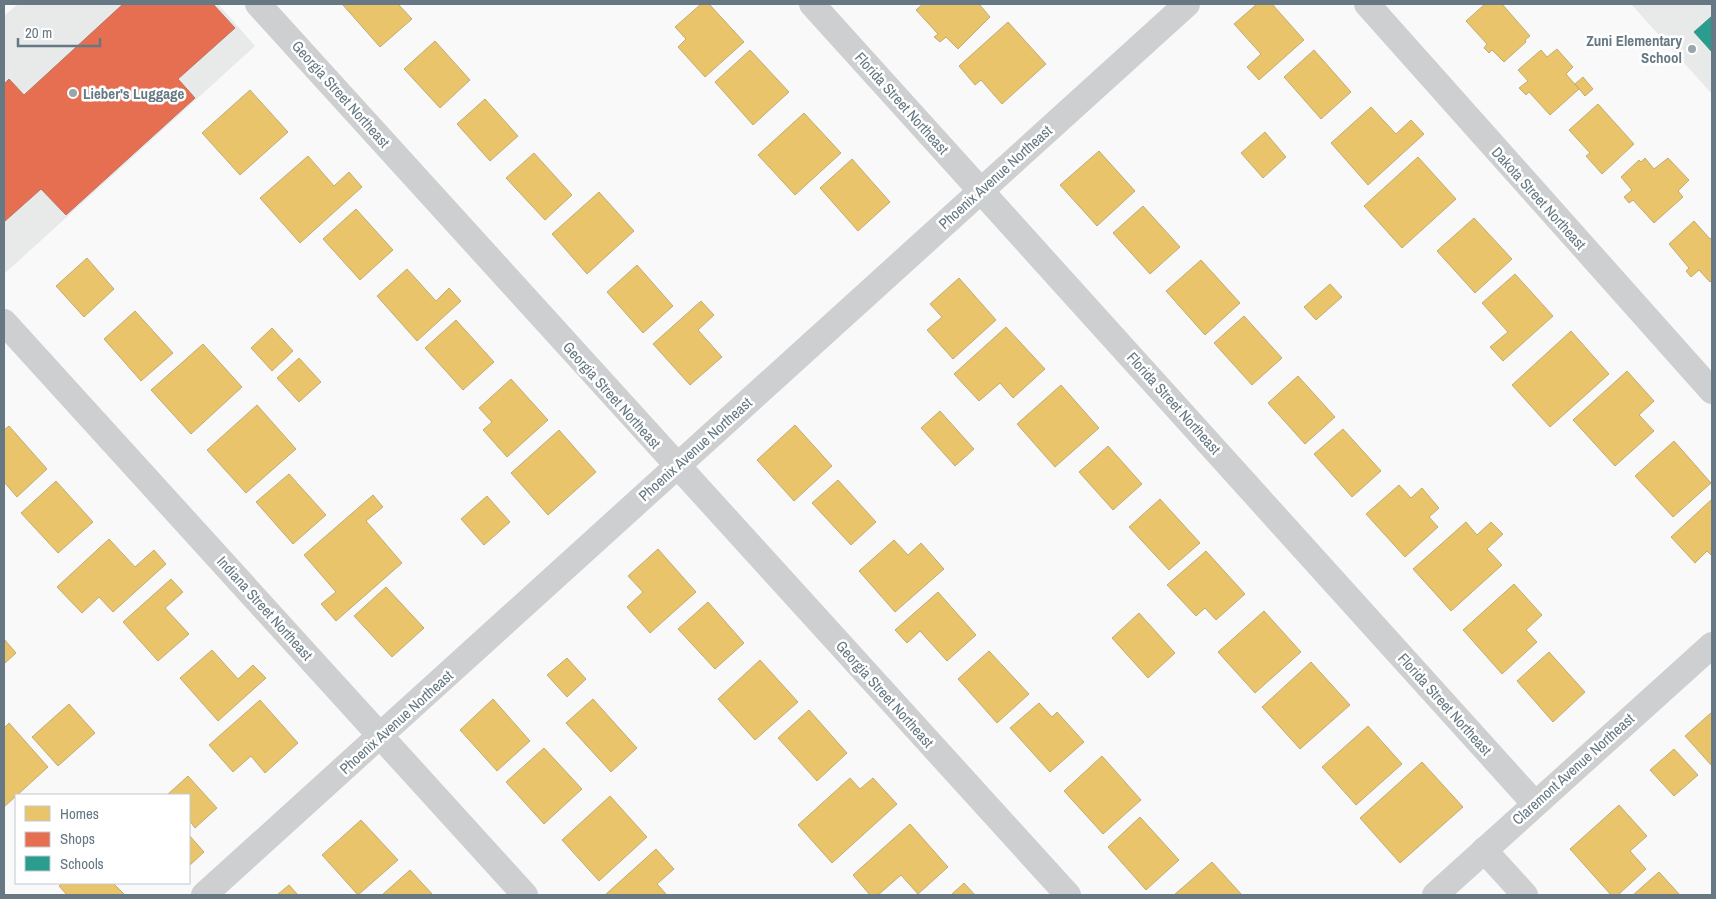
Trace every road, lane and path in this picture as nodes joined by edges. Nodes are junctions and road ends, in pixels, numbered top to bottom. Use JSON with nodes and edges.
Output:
{"nodes":[{"id":1,"x":258,"y":4,"type":"edge"},
{"id":2,"x":812,"y":4,"type":"edge"},
{"id":3,"x":1187,"y":4,"type":"edge"},
{"id":4,"x":1367,"y":4,"type":"edge"},
{"id":5,"x":980,"y":190,"type":"junction"},
{"id":6,"x":4,"y":322,"type":"edge"},
{"id":7,"x":1712,"y":391,"type":"edge"},
{"id":8,"x":677,"y":466,"type":"junction"},
{"id":9,"x":1712,"y":644,"type":"edge"},
{"id":10,"x":381,"y":736,"type":"junction"},
{"id":11,"x":1535,"y":804,"type":"junction"},
{"id":12,"x":1484,"y":850,"type":"junction"},
{"id":13,"x":204,"y":895,"type":"edge"},
{"id":14,"x":525,"y":895,"type":"edge"},
{"id":15,"x":1068,"y":895,"type":"edge"},
{"id":16,"x":1435,"y":895,"type":"edge"},
{"id":17,"x":1525,"y":895,"type":"edge"}],
"edges":[{"from":1,"to":8,"type":"street","name":"Georgia Street Northeast"},
{"from":2,"to":5,"type":"street","name":"Florida Street Northeast"},
{"from":3,"to":5,"type":"street","name":"Phoenix Avenue Northeast"},
{"from":4,"to":7,"type":"street","name":"Dakota Street Northeast"},
{"from":5,"to":8,"type":"street","name":"Phoenix Avenue Northeast"},
{"from":5,"to":11,"type":"street","name":"Florida Street Northeast"},
{"from":6,"to":10,"type":"street","name":"Indiana Street Northeast"},
{"from":8,"to":10,"type":"street","name":"Phoenix Avenue Northeast"},
{"from":8,"to":15,"type":"street","name":"Georgia Street Northeast"},
{"from":9,"to":11,"type":"street","name":"Claremont Avenue Northeast"},
{"from":10,"to":13,"type":"street","name":"Phoenix Avenue Northeast"},
{"from":10,"to":14,"type":"street","name":"Indiana Street Northeast"},
{"from":11,"to":12,"type":"street","name":"Claremont Avenue Northeast"},
{"from":12,"to":16,"type":"street","name":"Claremont Avenue Northeast"},
{"from":12,"to":17,"type":"street"}]}
